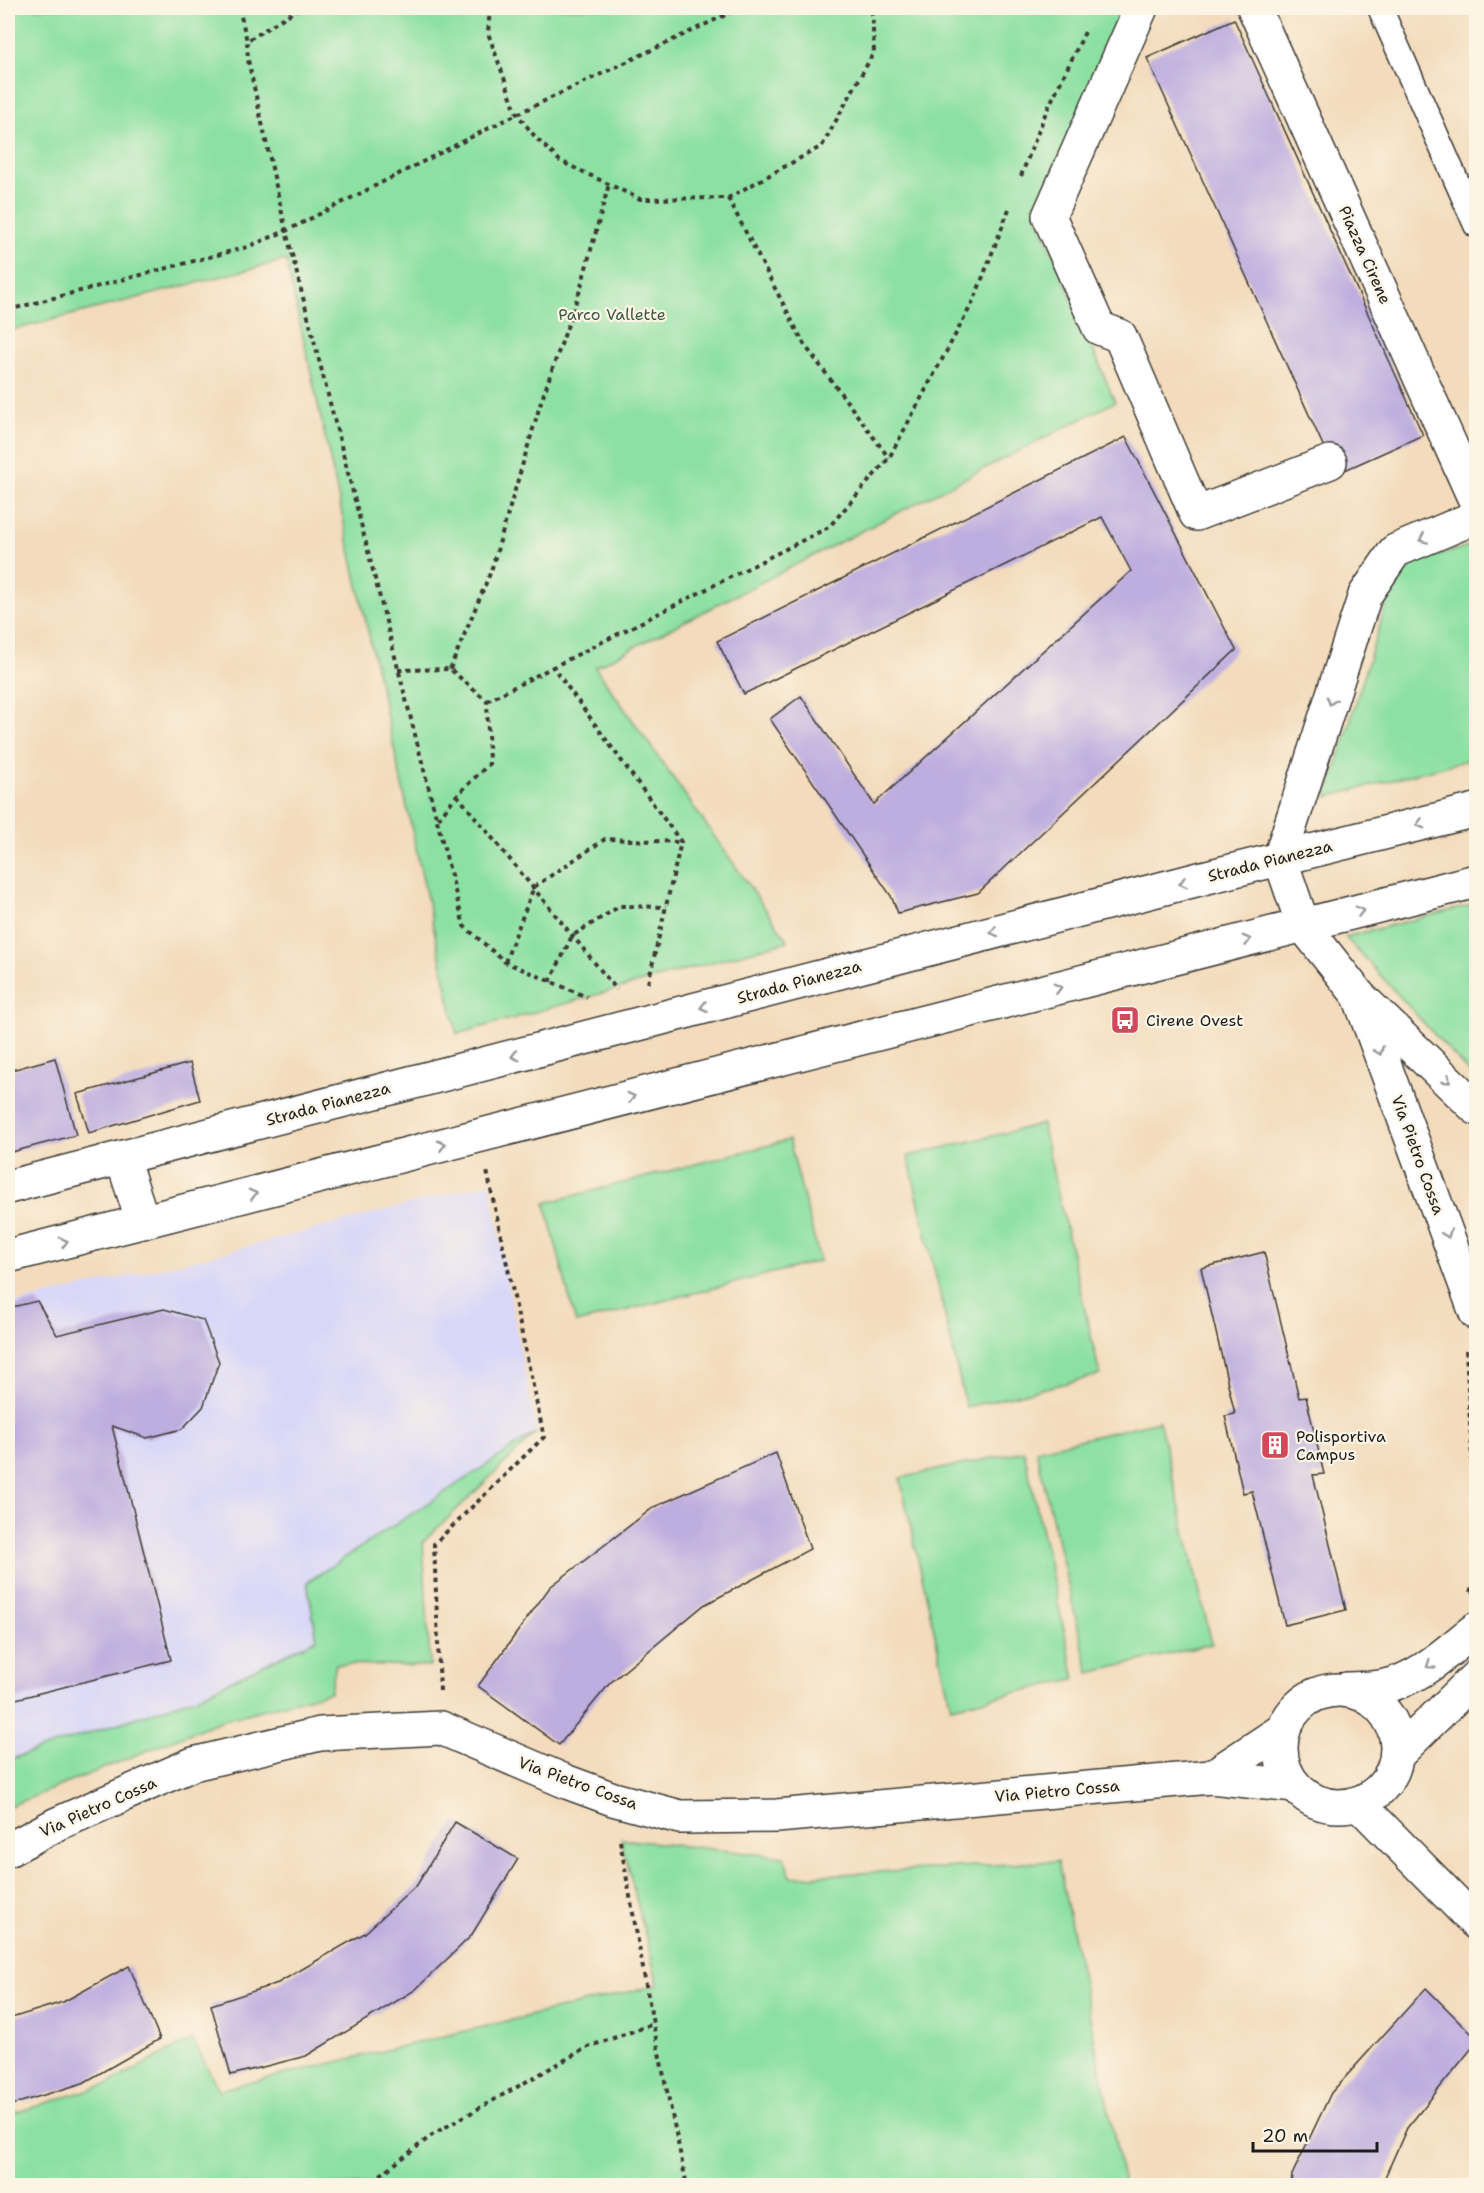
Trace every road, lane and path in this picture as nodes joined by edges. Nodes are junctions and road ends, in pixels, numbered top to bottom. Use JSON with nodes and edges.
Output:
{"nodes":[{"id":1,"x":239,"y":8,"type":"edge"},
{"id":2,"x":299,"y":8,"type":"edge"},
{"id":3,"x":490,"y":8,"type":"edge"},
{"id":4,"x":740,"y":8,"type":"edge"},
{"id":5,"x":872,"y":8,"type":"edge"},
{"id":6,"x":1141,"y":8,"type":"edge"},
{"id":7,"x":1254,"y":8,"type":"edge"},
{"id":8,"x":1380,"y":8,"type":"edge"},
{"id":9,"x":1087,"y":28,"type":"dead end"},
{"id":10,"x":247,"y":41,"type":"junction"},
{"id":11,"x":517,"y":114,"type":"junction"},
{"id":12,"x":1021,"y":179,"type":"dead end"},
{"id":13,"x":609,"y":184,"type":"junction"},
{"id":14,"x":728,"y":198,"type":"junction"},
{"id":15,"x":1012,"y":201,"type":"dead end"},
{"id":16,"x":1476,"y":225,"type":"edge"},
{"id":17,"x":286,"y":231,"type":"junction"},
{"id":18,"x":8,"y":310,"type":"edge"},
{"id":19,"x":889,"y":458,"type":"junction"},
{"id":20,"x":1330,"y":462,"type":"dead end"},
{"id":21,"x":1476,"y":502,"type":"edge"},
{"id":22,"x":1476,"y":517,"type":"edge"},
{"id":23,"x":553,"y":668,"type":"junction"},
{"id":24,"x":450,"y":669,"type":"junction"},
{"id":25,"x":398,"y":670,"type":"junction"},
{"id":26,"x":487,"y":701,"type":"junction"},
{"id":27,"x":457,"y":795,"type":"junction"},
{"id":28,"x":1476,"y":810,"type":"edge"},
{"id":29,"x":436,"y":820,"type":"junction"},
{"id":30,"x":681,"y":842,"type":"junction"},
{"id":31,"x":1280,"y":858,"type":"junction"},
{"id":32,"x":1476,"y":881,"type":"edge"},
{"id":33,"x":534,"y":887,"type":"junction"},
{"id":34,"x":666,"y":907,"type":"junction"},
{"id":35,"x":1303,"y":925,"type":"junction"},
{"id":36,"x":572,"y":936,"type":"junction"},
{"id":37,"x":505,"y":962,"type":"junction"},
{"id":38,"x":550,"y":982,"type":"junction"},
{"id":39,"x":648,"y":983,"type":"dead end"},
{"id":40,"x":618,"y":991,"type":"dead end"},
{"id":41,"x":1359,"y":996,"type":"junction"},
{"id":42,"x":590,"y":998,"type":"dead end"},
{"id":43,"x":1476,"y":1108,"type":"edge"},
{"id":44,"x":480,"y":1136,"type":"junction"},
{"id":45,"x":122,"y":1158,"type":"junction"},
{"id":46,"x":8,"y":1187,"type":"edge"},
{"id":47,"x":143,"y":1222,"type":"junction"},
{"id":48,"x":8,"y":1256,"type":"edge"},
{"id":49,"x":1470,"y":1327,"type":"edge"},
{"id":50,"x":1476,"y":1529,"type":"edge"},
{"id":51,"x":1476,"y":1629,"type":"edge"},
{"id":52,"x":1476,"y":1677,"type":"edge"},
{"id":53,"x":1347,"y":1689,"type":"junction"},
{"id":54,"x":441,"y":1728,"type":"junction"},
{"id":55,"x":1284,"y":1729,"type":"junction"},
{"id":56,"x":1397,"y":1755,"type":"junction"},
{"id":57,"x":1211,"y":1777,"type":"junction"},
{"id":58,"x":1295,"y":1786,"type":"junction"},
{"id":59,"x":613,"y":1799,"type":"junction"},
{"id":60,"x":1358,"y":1803,"type":"junction"},
{"id":61,"x":8,"y":1850,"type":"edge"},
{"id":62,"x":1476,"y":1923,"type":"edge"},
{"id":63,"x":653,"y":2024,"type":"junction"},
{"id":64,"x":366,"y":2186,"type":"edge"},
{"id":65,"x":687,"y":2186,"type":"edge"}],
"edges":[{"from":1,"to":10,"type":"path"},
{"from":2,"to":10,"type":"path"},
{"from":3,"to":11,"type":"path"},
{"from":4,"to":11,"type":"path"},
{"from":5,"to":14,"type":"path"},
{"from":6,"to":20,"type":"street"},
{"from":7,"to":21,"type":"street","name":"Piazza Cirene"},
{"from":8,"to":16,"type":"lane"},
{"from":9,"to":12,"type":"path"},
{"from":10,"to":17,"type":"path"},
{"from":11,"to":13,"type":"path"},
{"from":11,"to":17,"type":"path"},
{"from":13,"to":14,"type":"path"},
{"from":13,"to":24,"type":"path"},
{"from":14,"to":19,"type":"path"},
{"from":15,"to":19,"type":"path"},
{"from":17,"to":18,"type":"path"},
{"from":17,"to":25,"type":"path"},
{"from":19,"to":23,"type":"path"},
{"from":22,"to":31,"type":"street","one_way":true},
{"from":23,"to":26,"type":"path"},
{"from":23,"to":30,"type":"path"},
{"from":24,"to":25,"type":"path"},
{"from":24,"to":26,"type":"path"},
{"from":25,"to":29,"type":"path"},
{"from":26,"to":27,"type":"path"},
{"from":27,"to":29,"type":"path"},
{"from":27,"to":33,"type":"path"},
{"from":28,"to":31,"type":"street","name":"Strada Pianezza","one_way":true},
{"from":29,"to":37,"type":"path"},
{"from":30,"to":33,"type":"path"},
{"from":30,"to":34,"type":"path"},
{"from":31,"to":35,"type":"street"},
{"from":31,"to":45,"type":"street","name":"Strada Pianezza","one_way":true},
{"from":35,"to":32,"type":"street","one_way":true},
{"from":33,"to":36,"type":"path"},
{"from":33,"to":37,"type":"path"},
{"from":34,"to":36,"type":"path"},
{"from":34,"to":39,"type":"path"},
{"from":35,"to":41,"type":"street"},
{"from":44,"to":35,"type":"street","one_way":true},
{"from":36,"to":38,"type":"path"},
{"from":36,"to":40,"type":"path"},
{"from":37,"to":38,"type":"path"},
{"from":38,"to":42,"type":"path"},
{"from":41,"to":43,"type":"street","one_way":true},
{"from":41,"to":49,"type":"street","name":"Via Pietro Cossa","one_way":true},
{"from":47,"to":44,"type":"street","one_way":true},
{"from":44,"to":54,"type":"path"},
{"from":45,"to":46,"type":"street","name":"Strada Pianezza"},
{"from":45,"to":47,"type":"street"},
{"from":48,"to":47,"type":"street","one_way":true},
{"from":49,"to":50,"type":"path"},
{"from":51,"to":53,"type":"street","name":"Via Pietro Cossa","one_way":true},
{"from":52,"to":56,"type":"street"},
{"from":53,"to":55,"type":"street","name":"Via Pietro Cossa"},
{"from":53,"to":56,"type":"street"},
{"from":54,"to":59,"type":"street","name":"Via Pietro Cossa"},
{"from":54,"to":61,"type":"street","name":"Via Pietro Cossa"},
{"from":55,"to":57,"type":"street","name":"Via Pietro Cossa"},
{"from":55,"to":58,"type":"street","name":"Via Pietro Cossa"},
{"from":56,"to":60,"type":"street"},
{"from":57,"to":58,"type":"street","name":"Via Pietro Cossa"},
{"from":57,"to":59,"type":"street","name":"Via Pietro Cossa"},
{"from":58,"to":60,"type":"street","name":"Via Pietro Cossa"},
{"from":59,"to":63,"type":"path"},
{"from":60,"to":62,"type":"street"},
{"from":63,"to":64,"type":"path"},
{"from":63,"to":65,"type":"path"}]}
